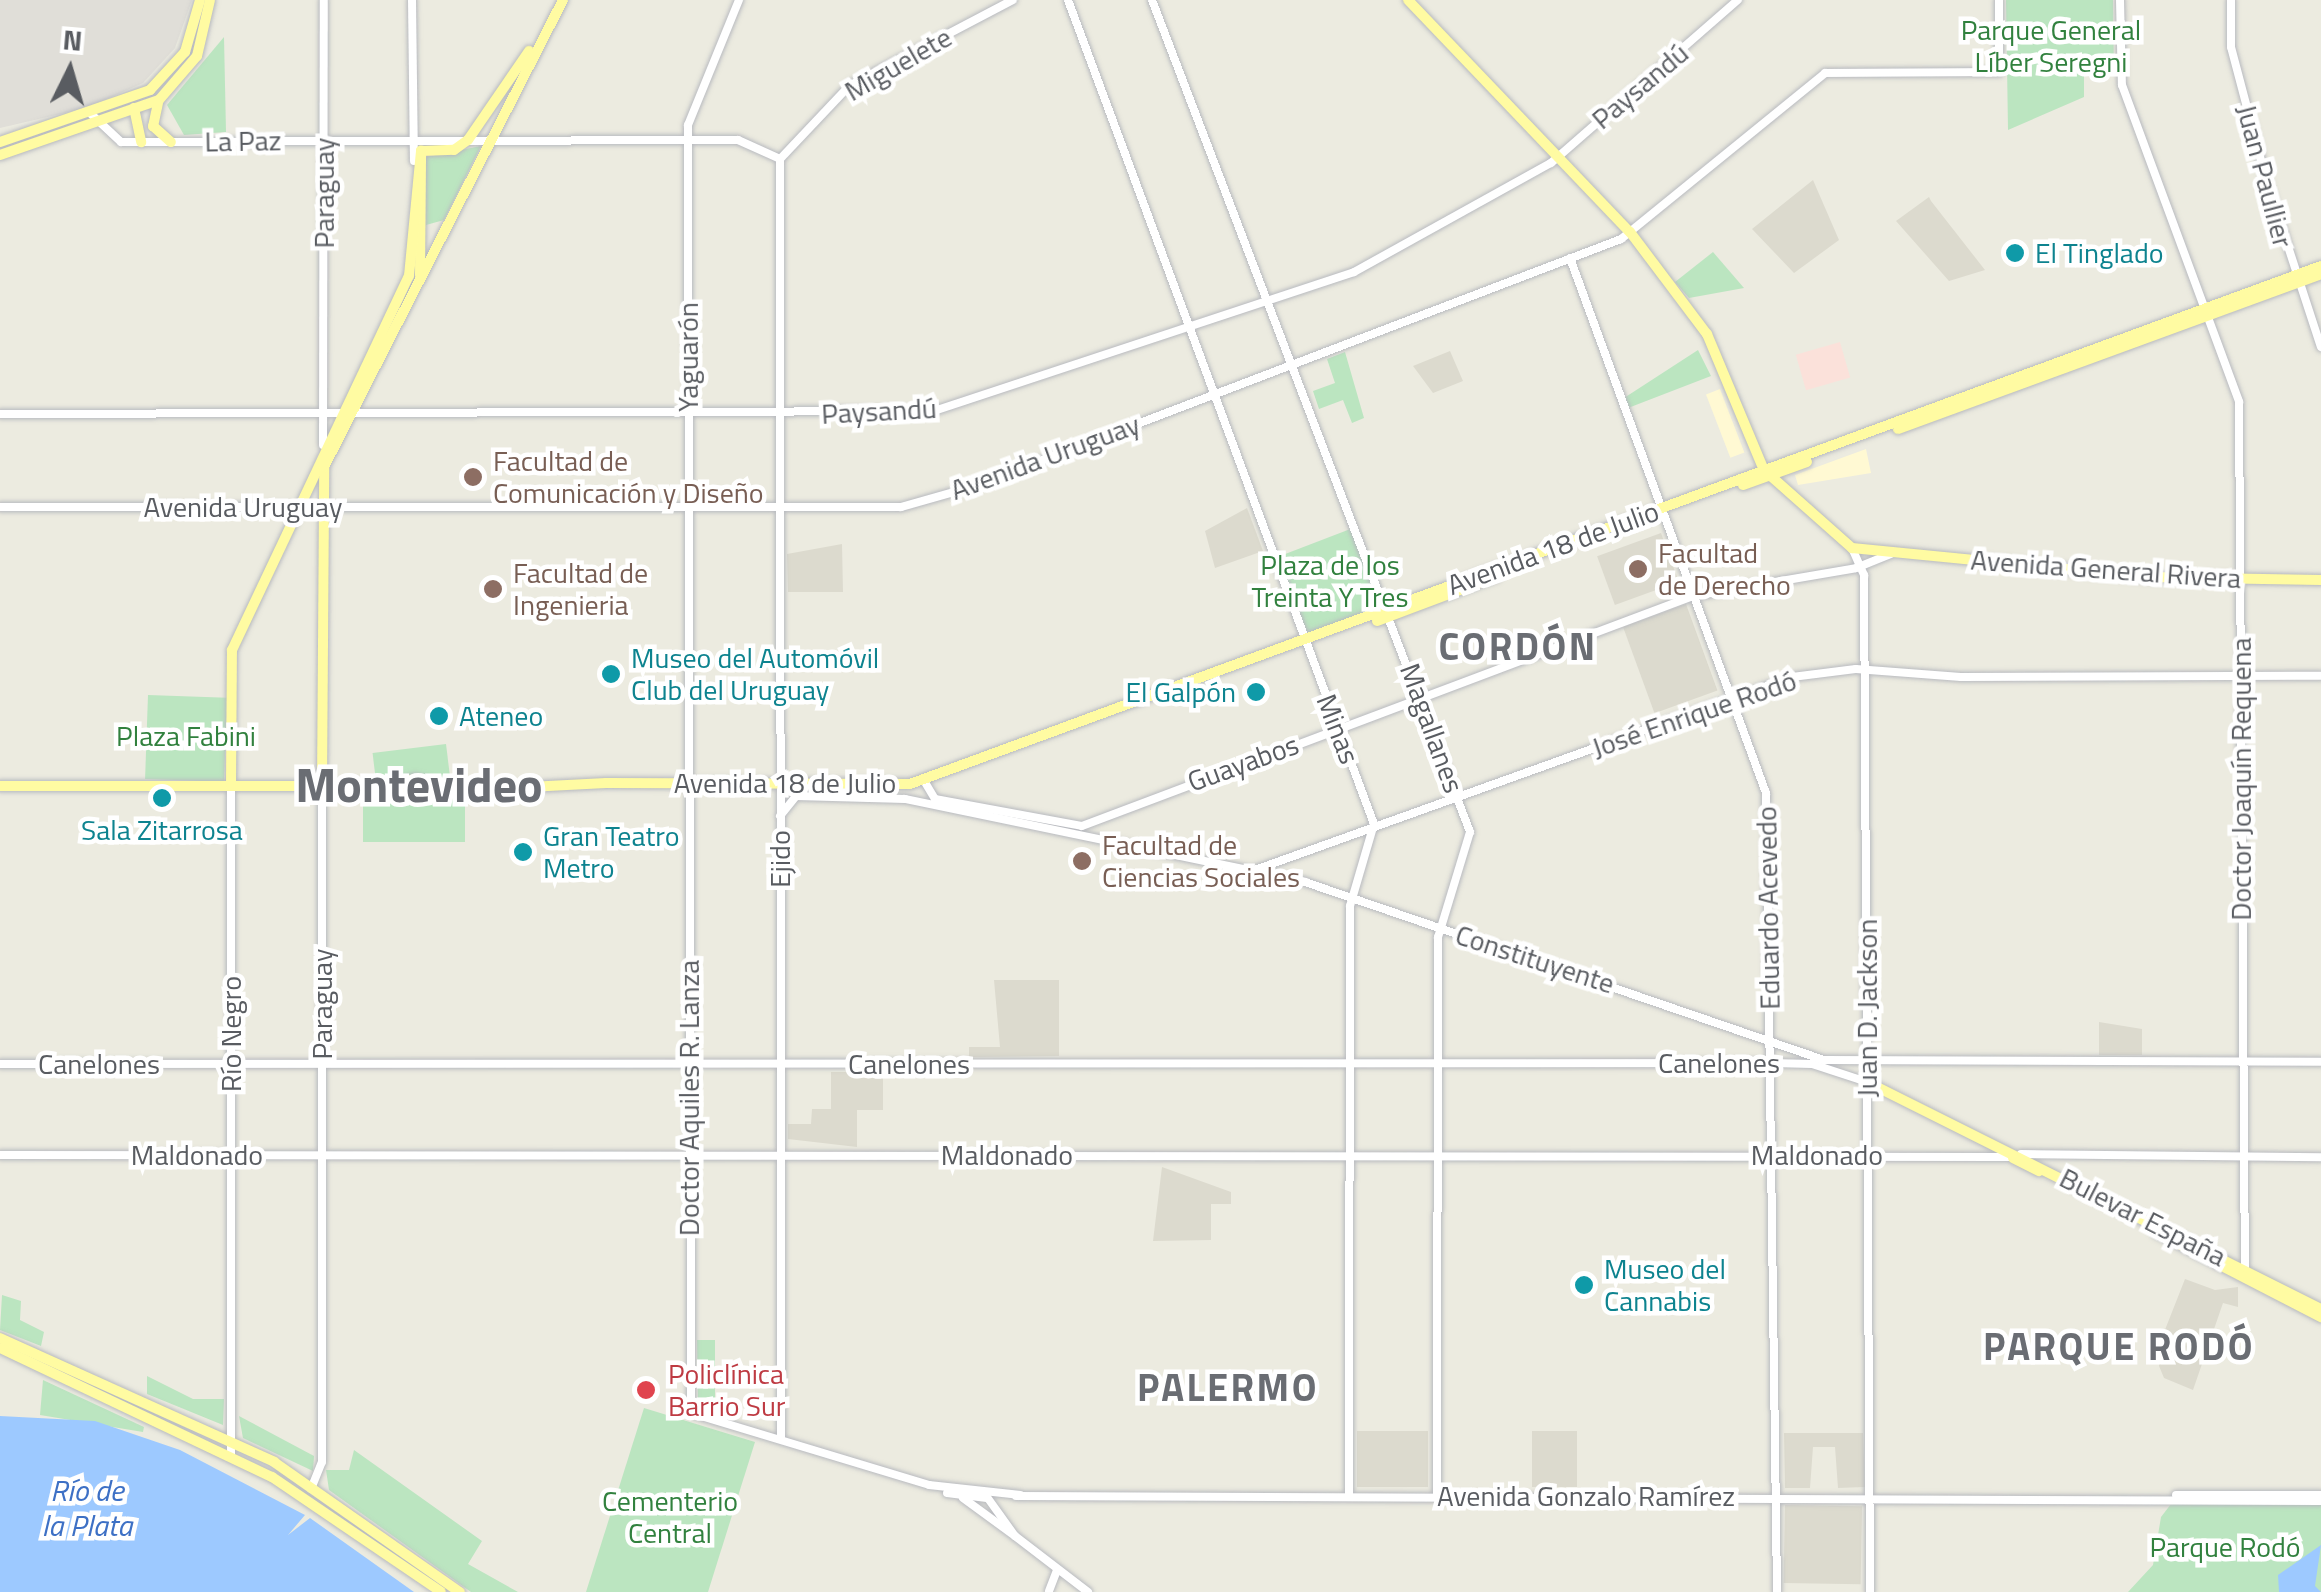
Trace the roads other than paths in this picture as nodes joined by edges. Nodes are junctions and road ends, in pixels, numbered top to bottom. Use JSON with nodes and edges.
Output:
{"nodes":[{"id":1,"x":200,"y":0,"type":"edge"},
{"id":2,"x":210,"y":0,"type":"edge"},
{"id":3,"x":324,"y":0,"type":"edge"},
{"id":4,"x":412,"y":0,"type":"edge"},
{"id":5,"x":559,"y":0,"type":"edge"},
{"id":6,"x":738,"y":0,"type":"edge"},
{"id":7,"x":1014,"y":0,"type":"edge"},
{"id":8,"x":1068,"y":0,"type":"edge"},
{"id":9,"x":1152,"y":0,"type":"edge"},
{"id":10,"x":1408,"y":0,"type":"edge"},
{"id":11,"x":1738,"y":0,"type":"edge"},
{"id":12,"x":1999,"y":0,"type":"edge"},
{"id":13,"x":2120,"y":0,"type":"edge"},
{"id":14,"x":2230,"y":0,"type":"edge"},
{"id":15,"x":138,"y":98,"type":"junction"},
{"id":16,"x":159,"y":100,"type":"junction"},
{"id":17,"x":91,"y":114,"type":"junction"},
{"id":18,"x":134,"y":115,"type":"junction"},
{"id":19,"x":105,"y":124,"type":"junction"},
{"id":20,"x":325,"y":140,"type":"junction"},
{"id":21,"x":414,"y":140,"type":"junction"},
{"id":22,"x":468,"y":140,"type":"junction"},
{"id":23,"x":688,"y":140,"type":"junction"},
{"id":24,"x":492,"y":141,"type":"junction"},
{"id":25,"x":0,"y":142,"type":"edge"},
{"id":26,"x":141,"y":142,"type":"junction"},
{"id":27,"x":171,"y":142,"type":"junction"},
{"id":28,"x":0,"y":155,"type":"edge"},
{"id":29,"x":417,"y":156,"type":"junction"},
{"id":30,"x":1559,"y":158,"type":"junction"},
{"id":31,"x":780,"y":159,"type":"junction"},
{"id":32,"x":1630,"y":232,"type":"junction"},
{"id":33,"x":1570,"y":258,"type":"junction"},
{"id":34,"x":2321,"y":266,"type":"edge"},
{"id":35,"x":2321,"y":274,"type":"edge"},
{"id":36,"x":2294,"y":280,"type":"junction"},
{"id":37,"x":418,"y":284,"type":"junction"},
{"id":38,"x":1270,"y":305,"type":"junction"},
{"id":39,"x":2205,"y":312,"type":"junction"},
{"id":40,"x":1192,"y":331,"type":"junction"},
{"id":41,"x":2321,"y":347,"type":"edge"},
{"id":42,"x":1293,"y":364,"type":"junction"},
{"id":43,"x":1214,"y":394,"type":"junction"},
{"id":44,"x":0,"y":414,"type":"edge"},
{"id":45,"x":323,"y":414,"type":"junction"},
{"id":46,"x":345,"y":414,"type":"junction"},
{"id":47,"x":688,"y":414,"type":"junction"},
{"id":48,"x":781,"y":414,"type":"junction"},
{"id":49,"x":323,"y":446,"type":"junction"},
{"id":50,"x":1766,"y":473,"type":"junction"},
{"id":51,"x":0,"y":507,"type":"edge"},
{"id":52,"x":296,"y":507,"type":"junction"},
{"id":53,"x":322,"y":507,"type":"junction"},
{"id":54,"x":687,"y":508,"type":"junction"},
{"id":55,"x":780,"y":508,"type":"junction"},
{"id":56,"x":1661,"y":512,"type":"junction"},
{"id":57,"x":1852,"y":548,"type":"junction"},
{"id":58,"x":1891,"y":554,"type":"junction"},
{"id":59,"x":1864,"y":566,"type":"junction"},
{"id":60,"x":2240,"y":579,"type":"junction"},
{"id":61,"x":2321,"y":580,"type":"edge"},
{"id":62,"x":1693,"y":596,"type":"junction"},
{"id":63,"x":1390,"y":612,"type":"junction"},
{"id":64,"x":1306,"y":643,"type":"junction"},
{"id":65,"x":1866,"y":669,"type":"junction"},
{"id":66,"x":2241,"y":676,"type":"junction"},
{"id":67,"x":2321,"y":676,"type":"edge"},
{"id":68,"x":1420,"y":697,"type":"junction"},
{"id":69,"x":1729,"y":698,"type":"junction"},
{"id":70,"x":1338,"y":728,"type":"junction"},
{"id":71,"x":924,"y":782,"type":"junction"},
{"id":72,"x":0,"y":786,"type":"edge"},
{"id":73,"x":231,"y":786,"type":"junction"},
{"id":74,"x":322,"y":786,"type":"junction"},
{"id":75,"x":689,"y":786,"type":"junction"},
{"id":76,"x":780,"y":786,"type":"junction"},
{"id":77,"x":811,"y":790,"type":"junction"},
{"id":78,"x":796,"y":796,"type":"junction"},
{"id":79,"x":824,"y":796,"type":"junction"},
{"id":80,"x":883,"y":798,"type":"joint"},
{"id":81,"x":1458,"y":799,"type":"junction"},
{"id":82,"x":780,"y":816,"type":"junction"},
{"id":83,"x":1374,"y":830,"type":"junction"},
{"id":84,"x":1267,"y":869,"type":"joint"},
{"id":85,"x":1242,"y":871,"type":"junction"},
{"id":86,"x":1352,"y":898,"type":"junction"},
{"id":87,"x":1440,"y":928,"type":"junction"},
{"id":88,"x":1771,"y":1044,"type":"junction"},
{"id":89,"x":1772,"y":1062,"type":"junction"},
{"id":90,"x":2321,"y":1062,"type":"edge"},
{"id":91,"x":1821,"y":1063,"type":"junction"},
{"id":92,"x":1868,"y":1063,"type":"junction"},
{"id":93,"x":2244,"y":1063,"type":"junction"},
{"id":94,"x":0,"y":1064,"type":"edge"},
{"id":95,"x":231,"y":1064,"type":"junction"},
{"id":96,"x":322,"y":1064,"type":"junction"},
{"id":97,"x":688,"y":1064,"type":"junction"},
{"id":98,"x":781,"y":1064,"type":"junction"},
{"id":99,"x":1350,"y":1064,"type":"junction"},
{"id":100,"x":1437,"y":1064,"type":"junction"},
{"id":101,"x":1867,"y":1082,"type":"junction"},
{"id":102,"x":1963,"y":1128,"type":"joint"},
{"id":103,"x":1349,"y":1154,"type":"junction"},
{"id":104,"x":0,"y":1155,"type":"edge"},
{"id":105,"x":231,"y":1155,"type":"junction"},
{"id":106,"x":321,"y":1155,"type":"junction"},
{"id":107,"x":689,"y":1155,"type":"junction"},
{"id":108,"x":781,"y":1155,"type":"junction"},
{"id":109,"x":1774,"y":1155,"type":"junction"},
{"id":110,"x":1868,"y":1155,"type":"junction"},
{"id":111,"x":1437,"y":1156,"type":"junction"},
{"id":112,"x":2017,"y":1156,"type":"junction"},
{"id":113,"x":2244,"y":1156,"type":"junction"},
{"id":114,"x":2321,"y":1156,"type":"edge"},
{"id":115,"x":2245,"y":1274,"type":"junction"},
{"id":116,"x":2321,"y":1309,"type":"edge"},
{"id":117,"x":2321,"y":1317,"type":"edge"},
{"id":118,"x":0,"y":1338,"type":"edge"},
{"id":119,"x":0,"y":1348,"type":"edge"},
{"id":120,"x":46,"y":1364,"type":"junction"},
{"id":121,"x":691,"y":1413,"type":"joint"},
{"id":122,"x":781,"y":1440,"type":"junction"},
{"id":123,"x":231,"y":1442,"type":"junction"},
{"id":124,"x":231,"y":1456,"type":"junction"},
{"id":125,"x":929,"y":1484,"type":"junction"},
{"id":126,"x":313,"y":1485,"type":"junction"},
{"id":127,"x":986,"y":1495,"type":"junction"},
{"id":128,"x":1349,"y":1496,"type":"junction"},
{"id":129,"x":1437,"y":1496,"type":"junction"},
{"id":130,"x":1777,"y":1497,"type":"junction"},
{"id":131,"x":1870,"y":1497,"type":"junction"},
{"id":132,"x":306,"y":1498,"type":"junction"},
{"id":133,"x":964,"y":1498,"type":"junction"},
{"id":134,"x":2321,"y":1498,"type":"edge"},
{"id":135,"x":1015,"y":1536,"type":"junction"},
{"id":136,"x":1059,"y":1572,"type":"junction"},
{"id":137,"x":442,"y":1592,"type":"edge"},
{"id":138,"x":460,"y":1592,"type":"edge"},
{"id":139,"x":1049,"y":1592,"type":"edge"},
{"id":140,"x":1084,"y":1592,"type":"edge"},
{"id":141,"x":1777,"y":1592,"type":"edge"},
{"id":142,"x":1870,"y":1592,"type":"edge"}],
"edges":[{"from":1,"to":15,"type":"main road"},
{"from":2,"to":16,"type":"main road"},
{"from":3,"to":20,"type":"street","name":"Paraguay"},
{"from":4,"to":21,"type":"street"},
{"from":5,"to":22,"type":"main road"},
{"from":5,"to":24,"type":"main road"},
{"from":6,"to":23,"type":"street","name":"Yaguarón"},
{"from":7,"to":31,"type":"street","name":"Miguelete"},
{"from":8,"to":40,"type":"street","name":"Minas"},
{"from":9,"to":38,"type":"street","name":"Magallanes"},
{"from":10,"to":30,"type":"main road"},
{"from":11,"to":30,"type":"street","name":"Paysandú"},
{"from":12,"to":32,"type":"street","name":"Avenida Uruguay"},
{"from":13,"to":39,"type":"street","name":"Doctor Joaquín Requena"},
{"from":14,"to":36,"type":"street","name":"Juan Paullier"},
{"from":15,"to":17,"type":"main road"},
{"from":15,"to":18,"type":"main road"},
{"from":16,"to":18,"type":"main road"},
{"from":16,"to":27,"type":"main road"},
{"from":17,"to":19,"type":"street","name":"La Paz"},
{"from":17,"to":25,"type":"main road"},
{"from":18,"to":19,"type":"main road"},
{"from":18,"to":26,"type":"main road"},
{"from":19,"to":26,"type":"street","name":"La Paz"},
{"from":19,"to":28,"type":"main road"},
{"from":20,"to":21,"type":"street","name":"La Paz"},
{"from":20,"to":27,"type":"street","name":"La Paz"},
{"from":20,"to":45,"type":"street","name":"Paraguay"},
{"from":21,"to":22,"type":"street","name":"La Paz"},
{"from":21,"to":29,"type":"street"},
{"from":22,"to":24,"type":"street","name":"La Paz"},
{"from":22,"to":29,"type":"main road","name":"La Paz"},
{"from":23,"to":24,"type":"street","name":"La Paz"},
{"from":23,"to":31,"type":"street","name":"La Paz"},
{"from":23,"to":47,"type":"street","name":"Yaguarón"},
{"from":24,"to":37,"type":"main road"},
{"from":26,"to":27,"type":"street","name":"La Paz"},
{"from":29,"to":37,"type":"main road"},
{"from":29,"to":46,"type":"main road"},
{"from":30,"to":32,"type":"main road"},
{"from":30,"to":38,"type":"street","name":"Paysandú"},
{"from":31,"to":48,"type":"street","name":"Ejido"},
{"from":32,"to":33,"type":"street","name":"Avenida Uruguay"},
{"from":32,"to":50,"type":"main road"},
{"from":33,"to":42,"type":"street","name":"Avenida Uruguay"},
{"from":33,"to":56,"type":"street","name":"Eduardo Acevedo"},
{"from":34,"to":36,"type":"main road","name":"Avenida 18 de Julio"},
{"from":35,"to":36,"type":"main road","name":"Avenida 18 de Julio"},
{"from":36,"to":39,"type":"main road","name":"Avenida 18 de Julio"},
{"from":36,"to":41,"type":"street","name":"Juan Paullier"},
{"from":37,"to":46,"type":"main road"},
{"from":38,"to":40,"type":"street","name":"Paysandú"},
{"from":38,"to":42,"type":"street","name":"Magallanes"},
{"from":39,"to":50,"type":"main road","name":"Avenida 18 de Julio"},
{"from":39,"to":60,"type":"street","name":"Doctor Joaquín Requena"},
{"from":40,"to":43,"type":"street","name":"Minas"},
{"from":40,"to":48,"type":"street","name":"Paysandú"},
{"from":42,"to":43,"type":"street","name":"Avenida Uruguay"},
{"from":42,"to":63,"type":"street","name":"Magallanes"},
{"from":43,"to":55,"type":"street","name":"Avenida Uruguay"},
{"from":43,"to":64,"type":"street","name":"Minas"},
{"from":44,"to":45,"type":"street","name":"Paysandú"},
{"from":45,"to":46,"type":"street","name":"Paysandú"},
{"from":45,"to":49,"type":"street","name":"Paraguay"},
{"from":46,"to":47,"type":"street","name":"Paysandú"},
{"from":46,"to":49,"type":"main road","name":"Río Negro"},
{"from":46,"to":53,"type":"main road","name":"Paraguay"},
{"from":47,"to":48,"type":"street","name":"Paysandú"},
{"from":47,"to":54,"type":"street","name":"Yaguarón"},
{"from":48,"to":55,"type":"street","name":"Ejido"},
{"from":49,"to":52,"type":"main road","name":"Río Negro"},
{"from":50,"to":56,"type":"main road","name":"Avenida 18 de Julio"},
{"from":50,"to":57,"type":"main road"},
{"from":51,"to":52,"type":"street","name":"Avenida Uruguay"},
{"from":52,"to":53,"type":"street","name":"Avenida Uruguay"},
{"from":52,"to":73,"type":"main road","name":"Río Negro"},
{"from":53,"to":54,"type":"street","name":"Avenida Uruguay"},
{"from":53,"to":74,"type":"main road","name":"Paraguay"},
{"from":54,"to":55,"type":"street","name":"Avenida Uruguay"},
{"from":54,"to":75,"type":"street","name":"Yaguarón"},
{"from":55,"to":76,"type":"street","name":"Ejido"},
{"from":56,"to":62,"type":"street","name":"Eduardo Acevedo"},
{"from":56,"to":63,"type":"main road","name":"Avenida 18 de Julio"},
{"from":57,"to":58,"type":"main road","name":"Avenida General Rivera"},
{"from":57,"to":59,"type":"street"},
{"from":58,"to":59,"type":"street","name":"Avenida General Rivera"},
{"from":58,"to":60,"type":"main road","name":"Avenida General Rivera"},
{"from":59,"to":62,"type":"street","name":"Guayabos"},
{"from":59,"to":65,"type":"street","name":"Juan D. Jackson"},
{"from":60,"to":61,"type":"main road","name":"Avenida General Rivera"},
{"from":60,"to":66,"type":"street","name":"Doctor Joaquín Requena"},
{"from":62,"to":68,"type":"street","name":"Guayabos"},
{"from":62,"to":69,"type":"street","name":"Eduardo Acevedo"},
{"from":63,"to":64,"type":"main road","name":"Avenida 18 de Julio"},
{"from":63,"to":68,"type":"street","name":"Magallanes"},
{"from":64,"to":70,"type":"street","name":"Minas"},
{"from":64,"to":71,"type":"main road","name":"Avenida 18 de Julio"},
{"from":65,"to":66,"type":"street","name":"José Enrique Rodó"},
{"from":65,"to":69,"type":"street","name":"José Enrique Rodó"},
{"from":65,"to":92,"type":"street","name":"Juan D. Jackson"},
{"from":66,"to":67,"type":"street","name":"José Enrique Rodó"},
{"from":66,"to":93,"type":"street","name":"Doctor Joaquín Requena"},
{"from":68,"to":70,"type":"street","name":"Guayabos"},
{"from":68,"to":81,"type":"street","name":"Magallanes"},
{"from":69,"to":81,"type":"street","name":"José Enrique Rodó"},
{"from":69,"to":88,"type":"street","name":"Eduardo Acevedo"},
{"from":70,"to":71,"type":"street","name":"Guayabos"},
{"from":70,"to":83,"type":"street","name":"Minas"},
{"from":71,"to":76,"type":"main road","name":"Avenida 18 de Julio"},
{"from":71,"to":77,"type":"main road","name":"Avenida 18 de Julio"},
{"from":72,"to":73,"type":"main road","name":"Avenida 18 de Julio"},
{"from":73,"to":74,"type":"main road","name":"Avenida 18 de Julio"},
{"from":73,"to":95,"type":"street","name":"Río Negro"},
{"from":74,"to":75,"type":"main road","name":"Avenida 18 de Julio"},
{"from":74,"to":96,"type":"street","name":"Paraguay"},
{"from":75,"to":76,"type":"main road","name":"Avenida 18 de Julio"},
{"from":75,"to":97,"type":"street","name":"Doctor Aquiles R. Lanza"},
{"from":76,"to":77,"type":"main road","name":"Avenida 18 de Julio"},
{"from":76,"to":82,"type":"street","name":"Ejido"},
{"from":77,"to":78,"type":"street","name":"Avenida 18 de Julio"},
{"from":77,"to":79,"type":"street","name":"Avenida 18 de Julio"},
{"from":78,"to":79,"type":"street","name":"Avenida 18 de Julio"},
{"from":78,"to":82,"type":"street","name":"Avenida 18 de Julio"},
{"from":79,"to":80,"type":"street","name":"Avenida 18 de Julio"},
{"from":80,"to":85,"type":"street","name":"Constituyente"},
{"from":81,"to":83,"type":"street","name":"José Enrique Rodó"},
{"from":81,"to":87,"type":"street","name":"Magallanes"},
{"from":82,"to":98,"type":"street","name":"Ejido"},
{"from":83,"to":84,"type":"street","name":"José Enrique Rodó"},
{"from":83,"to":86,"type":"street"},
{"from":84,"to":85,"type":"street","name":"Constituyente"},
{"from":85,"to":86,"type":"street","name":"Constituyente"},
{"from":86,"to":87,"type":"street","name":"Constituyente"},
{"from":86,"to":99,"type":"street"},
{"from":87,"to":88,"type":"street","name":"Constituyente"},
{"from":87,"to":100,"type":"street","name":"Magallanes"},
{"from":88,"to":89,"type":"street","name":"Eduardo Acevedo"},
{"from":88,"to":91,"type":"street","name":"Constituyente"},
{"from":89,"to":91,"type":"street","name":"Canelones"},
{"from":89,"to":100,"type":"street","name":"Canelones"},
{"from":89,"to":109,"type":"street","name":"Eduardo Acevedo"},
{"from":90,"to":93,"type":"street","name":"Canelones"},
{"from":91,"to":92,"type":"street","name":"Canelones"},
{"from":91,"to":101,"type":"street","name":"Constituyente"},
{"from":92,"to":93,"type":"street","name":"Canelones"},
{"from":92,"to":101,"type":"street","name":"Juan D. Jackson"},
{"from":93,"to":113,"type":"street","name":"Doctor Joaquín Requena"},
{"from":94,"to":95,"type":"street","name":"Canelones"},
{"from":95,"to":96,"type":"street","name":"Canelones"},
{"from":95,"to":105,"type":"street","name":"Río Negro"},
{"from":96,"to":97,"type":"street","name":"Canelones"},
{"from":96,"to":106,"type":"street","name":"Paraguay"},
{"from":97,"to":98,"type":"street","name":"Canelones"},
{"from":97,"to":107,"type":"street","name":"Doctor Aquiles R. Lanza"},
{"from":98,"to":99,"type":"street","name":"Canelones"},
{"from":98,"to":108,"type":"street","name":"Ejido"},
{"from":99,"to":100,"type":"street","name":"Canelones"},
{"from":99,"to":103,"type":"street"},
{"from":100,"to":111,"type":"street","name":"Magallanes"},
{"from":101,"to":102,"type":"main road","name":"Constituyente"},
{"from":101,"to":110,"type":"street","name":"Juan D. Jackson"},
{"from":102,"to":112,"type":"main road","name":"Bulevar España"},
{"from":103,"to":108,"type":"street","name":"Maldonado"},
{"from":103,"to":111,"type":"street","name":"Maldonado"},
{"from":103,"to":128,"type":"street"},
{"from":104,"to":105,"type":"street","name":"Maldonado"},
{"from":105,"to":106,"type":"street","name":"Maldonado"},
{"from":105,"to":123,"type":"street","name":"Río Negro"},
{"from":106,"to":107,"type":"street","name":"Maldonado"},
{"from":106,"to":126,"type":"street","name":"Paraguay"},
{"from":107,"to":108,"type":"street","name":"Maldonado"},
{"from":107,"to":121,"type":"street","name":"Doctor Aquiles R. Lanza"},
{"from":108,"to":122,"type":"street","name":"Ejido"},
{"from":109,"to":110,"type":"street","name":"Maldonado"},
{"from":109,"to":111,"type":"street","name":"Maldonado"},
{"from":109,"to":130,"type":"street","name":"Eduardo Acevedo"},
{"from":110,"to":112,"type":"street","name":"Maldonado"},
{"from":110,"to":131,"type":"street","name":"Juan D. Jackson"},
{"from":111,"to":129,"type":"street","name":"Magallanes"},
{"from":112,"to":113,"type":"street","name":"Maldonado"},
{"from":112,"to":115,"type":"main road","name":"Bulevar España"},
{"from":113,"to":114,"type":"street","name":"Maldonado"},
{"from":113,"to":115,"type":"street","name":"Doctor Joaquín Requena"},
{"from":115,"to":116,"type":"main road","name":"Bulevar España"},
{"from":115,"to":117,"type":"main road","name":"Bulevar España"},
{"from":118,"to":120,"type":"main road"},
{"from":119,"to":120,"type":"main road"},
{"from":120,"to":123,"type":"main road"},
{"from":120,"to":124,"type":"main road"},
{"from":121,"to":122,"type":"street","name":"Avenida Gonzalo Ramírez"},
{"from":122,"to":125,"type":"street","name":"Avenida Gonzalo Ramírez"},
{"from":123,"to":124,"type":"street","name":"Río Negro"},
{"from":123,"to":126,"type":"main road"},
{"from":124,"to":132,"type":"main road"},
{"from":125,"to":127,"type":"street","name":"Avenida Gonzalo Ramírez"},
{"from":125,"to":133,"type":"street","name":"Avenida Gonzalo Ramírez"},
{"from":126,"to":132,"type":"street","name":"Paraguay"},
{"from":126,"to":138,"type":"main road"},
{"from":127,"to":128,"type":"street","name":"Avenida Gonzalo Ramírez"},
{"from":127,"to":133,"type":"street","name":"Avenida Gonzalo Ramírez"},
{"from":127,"to":135,"type":"street"},
{"from":128,"to":129,"type":"street","name":"Avenida Gonzalo Ramírez"},
{"from":129,"to":130,"type":"street","name":"Avenida Gonzalo Ramírez"},
{"from":130,"to":131,"type":"street","name":"Avenida Gonzalo Ramírez"},
{"from":130,"to":141,"type":"street","name":"Eduardo Acevedo"},
{"from":131,"to":134,"type":"street","name":"Avenida Gonzalo Ramírez"},
{"from":131,"to":142,"type":"street","name":"Juan D. Jackson"},
{"from":132,"to":137,"type":"main road"},
{"from":133,"to":135,"type":"street"},
{"from":135,"to":136,"type":"street"},
{"from":136,"to":139,"type":"street"},
{"from":136,"to":140,"type":"street"}]}
